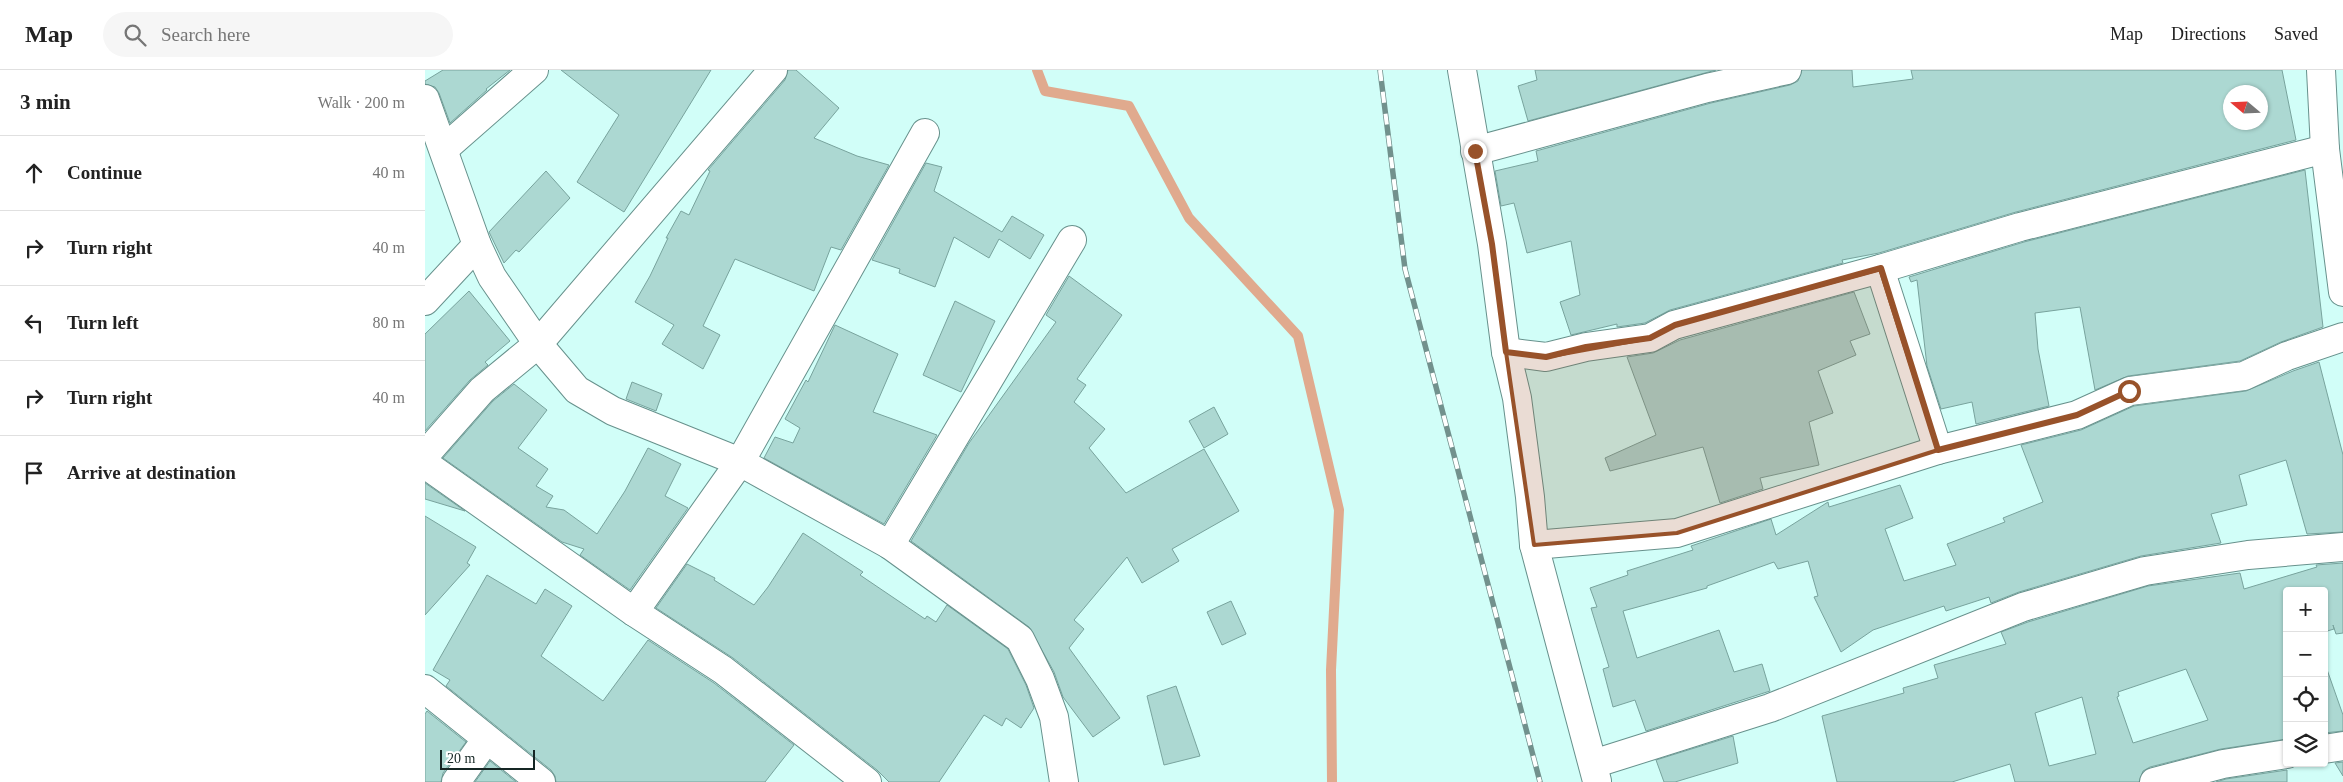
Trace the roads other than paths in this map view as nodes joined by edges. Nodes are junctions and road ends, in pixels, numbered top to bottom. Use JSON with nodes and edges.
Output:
{"nodes":[{"id":1,"x":534,"y":70,"type":"edge"},
{"id":2,"x":773,"y":70,"type":"edge"},
{"id":3,"x":1462,"y":70,"type":"edge"},
{"id":4,"x":1787,"y":70,"type":"edge"},
{"id":5,"x":2321,"y":70,"type":"edge"},
{"id":6,"x":425,"y":99,"type":"edge"},
{"id":7,"x":925,"y":133,"type":"dead end"},
{"id":8,"x":444,"y":149,"type":"junction"},
{"id":9,"x":2325,"y":149,"type":"junction"},
{"id":10,"x":1475,"y":151,"type":"junction"},
{"id":11,"x":1072,"y":240,"type":"dead end"},
{"id":12,"x":477,"y":245,"type":"junction"},
{"id":13,"x":1881,"y":268,"type":"junction"},
{"id":14,"x":428,"y":292,"type":"edge"},
{"id":15,"x":2343,"y":292,"type":"edge"},
{"id":16,"x":2343,"y":337,"type":"edge"},
{"id":17,"x":538,"y":344,"type":"junction"},
{"id":18,"x":1506,"y":352,"type":"junction"},
{"id":19,"x":1938,"y":450,"type":"junction"},
{"id":20,"x":425,"y":455,"type":"edge"},
{"id":21,"x":739,"y":462,"type":"junction"},
{"id":22,"x":425,"y":464,"type":"edge"},
{"id":23,"x":890,"y":545,"type":"junction"},
{"id":24,"x":1534,"y":545,"type":"junction"},
{"id":25,"x":2343,"y":547,"type":"edge"},
{"id":26,"x":634,"y":612,"type":"junction"},
{"id":27,"x":425,"y":689,"type":"edge"},
{"id":28,"x":486,"y":740,"type":"junction"},
{"id":29,"x":2343,"y":746,"type":"edge"},
{"id":30,"x":2328,"y":748,"type":"edge"},
{"id":31,"x":2283,"y":755,"type":"edge"},
{"id":32,"x":1595,"y":773,"type":"edge"},
{"id":33,"x":455,"y":782,"type":"edge"},
{"id":34,"x":541,"y":782,"type":"edge"},
{"id":35,"x":867,"y":782,"type":"edge"},
{"id":36,"x":1064,"y":782,"type":"edge"},
{"id":37,"x":2154,"y":782,"type":"edge"}],
"edges":[{"from":1,"to":8,"type":"street"},
{"from":2,"to":17,"type":"street"},
{"from":3,"to":10,"type":"street"},
{"from":4,"to":10,"type":"street"},
{"from":5,"to":9,"type":"street"},
{"from":6,"to":8,"type":"street"},
{"from":7,"to":21,"type":"street"},
{"from":8,"to":12,"type":"street"},
{"from":9,"to":13,"type":"street"},
{"from":9,"to":15,"type":"street"},
{"from":10,"to":18,"type":"street"},
{"from":11,"to":23,"type":"street"},
{"from":12,"to":14,"type":"street"},
{"from":12,"to":17,"type":"street"},
{"from":13,"to":18,"type":"street"},
{"from":13,"to":19,"type":"street"},
{"from":16,"to":19,"type":"street"},
{"from":17,"to":20,"type":"street"},
{"from":17,"to":21,"type":"street"},
{"from":18,"to":24,"type":"street"},
{"from":19,"to":24,"type":"street"},
{"from":21,"to":23,"type":"street"},
{"from":21,"to":26,"type":"street"},
{"from":22,"to":26,"type":"street"},
{"from":23,"to":36,"type":"street"},
{"from":24,"to":32,"type":"street"},
{"from":25,"to":32,"type":"street"},
{"from":26,"to":35,"type":"street"},
{"from":27,"to":28,"type":"street"},
{"from":28,"to":33,"type":"street"},
{"from":28,"to":34,"type":"street"},
{"from":29,"to":30,"type":"street"},
{"from":31,"to":37,"type":"street"}]}
